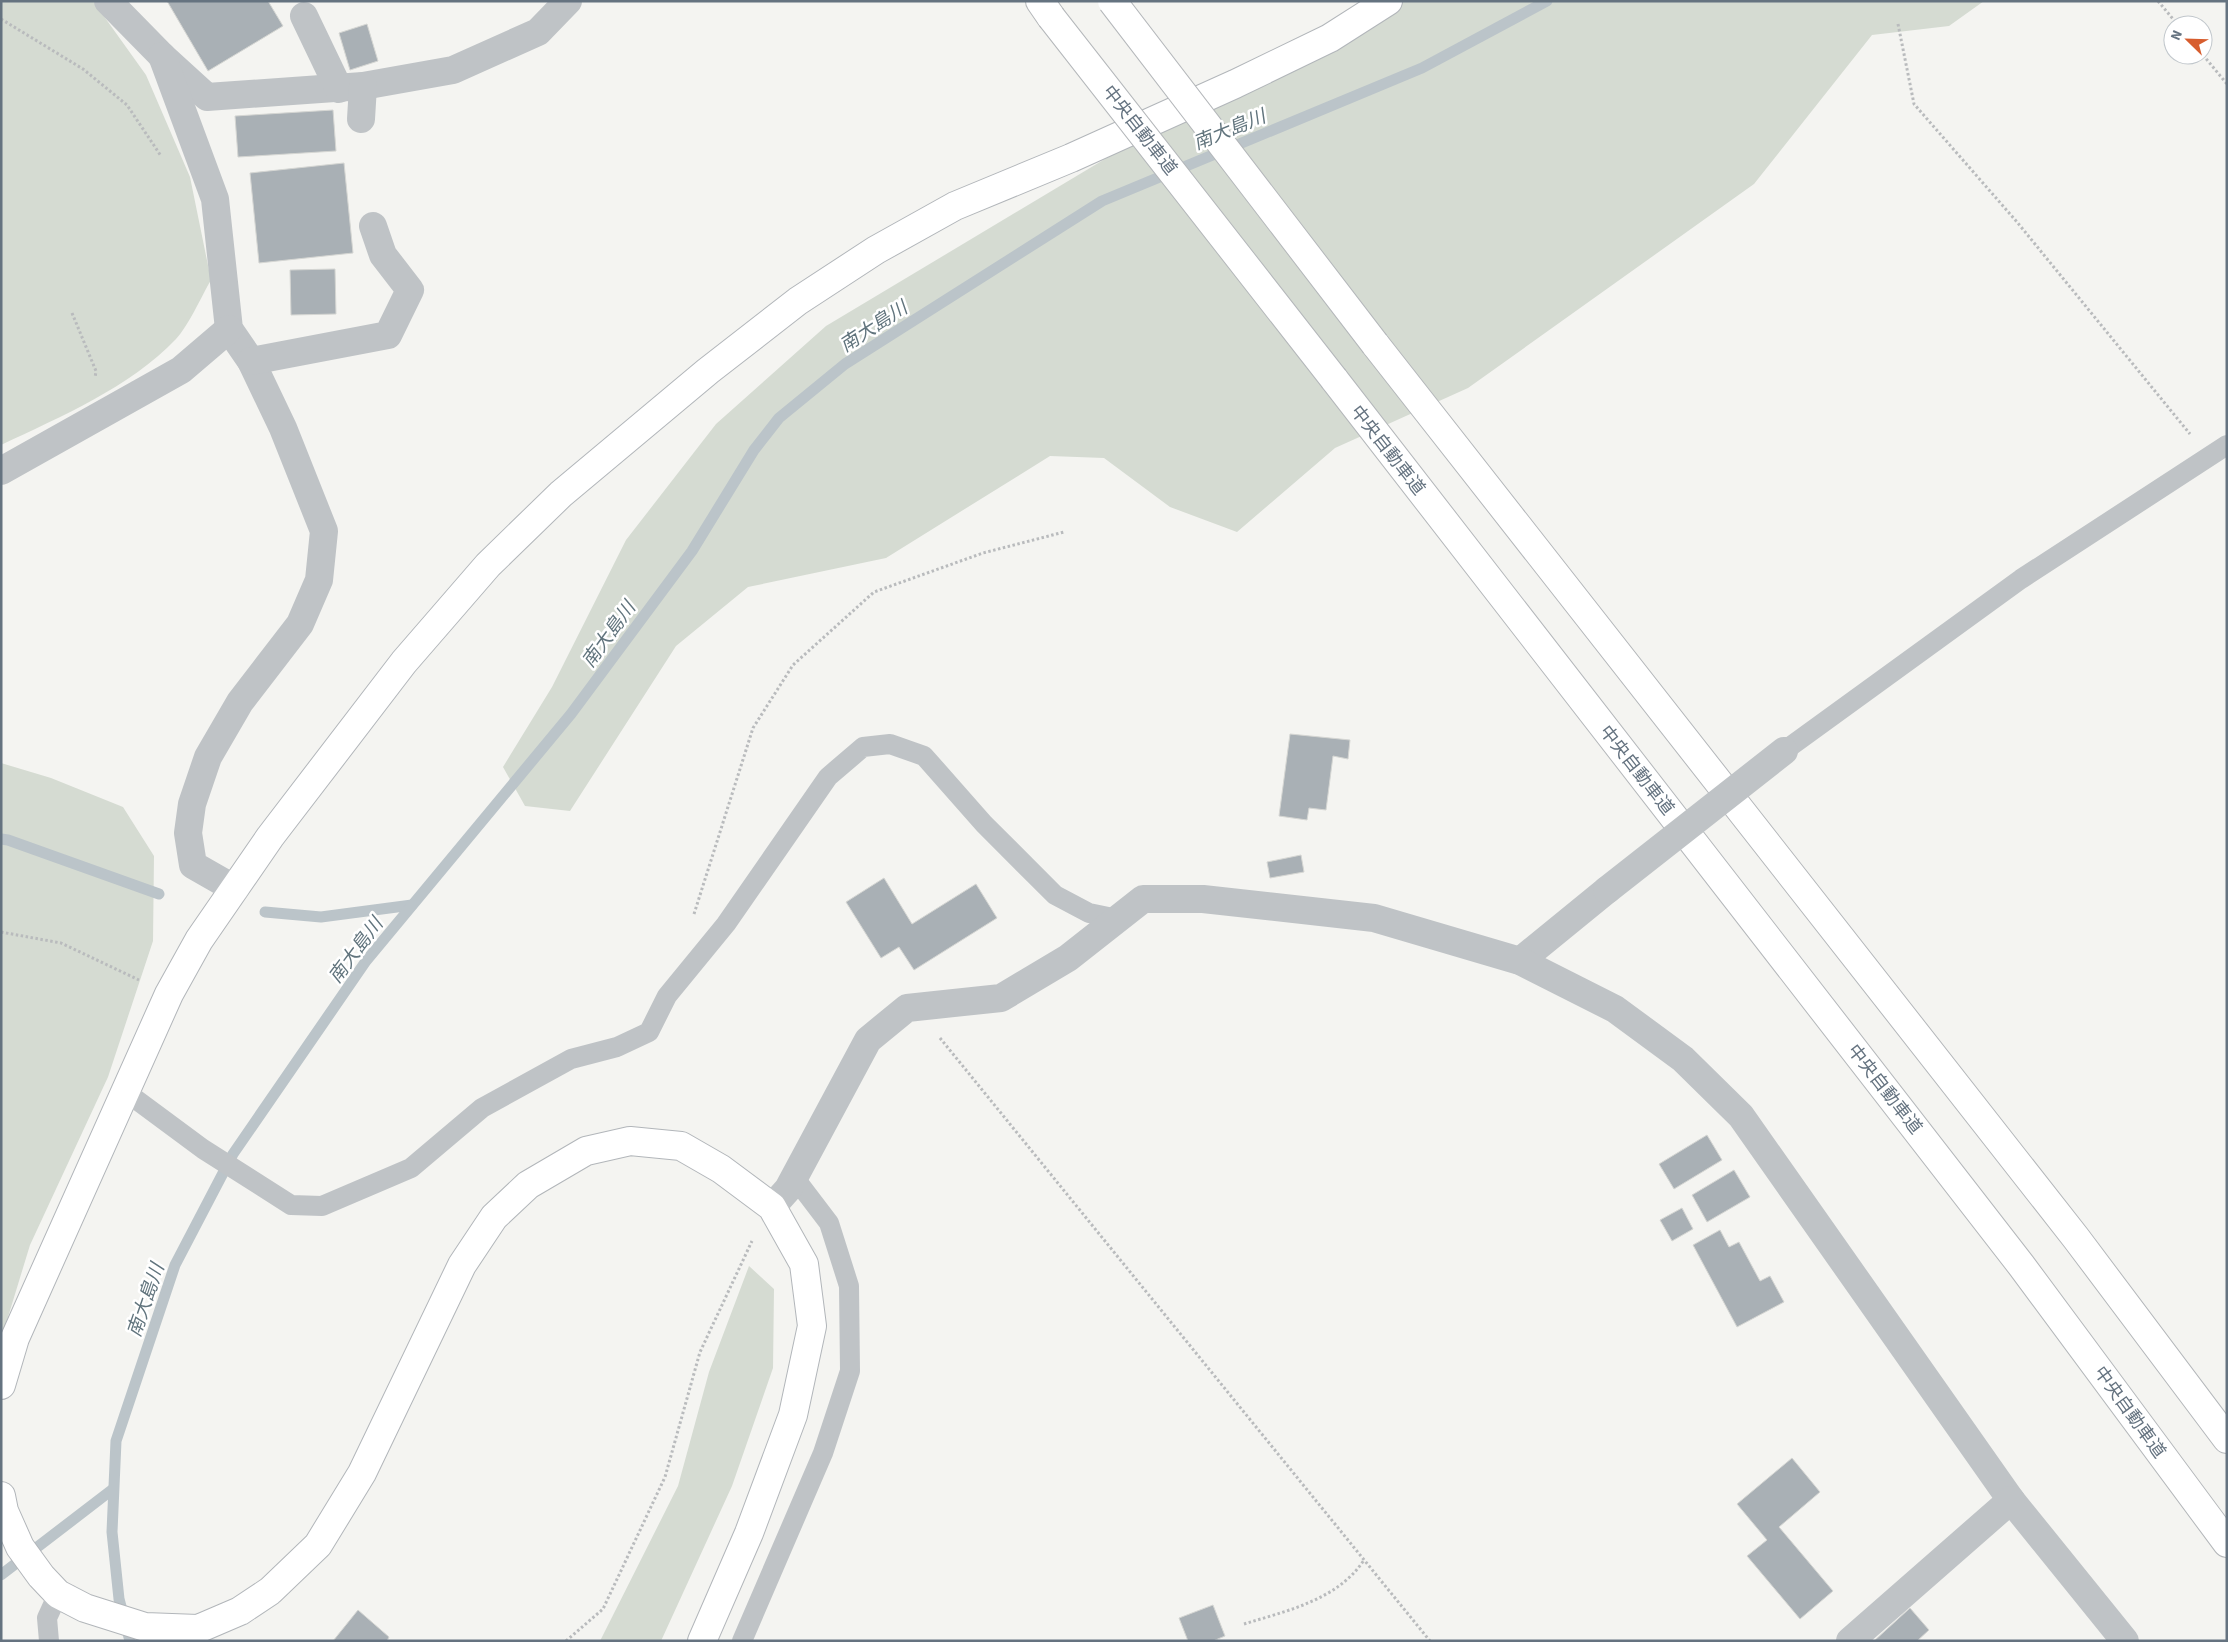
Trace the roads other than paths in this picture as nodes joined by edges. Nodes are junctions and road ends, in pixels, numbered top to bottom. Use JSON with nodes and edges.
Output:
{"nodes":[{"id":1,"x":108,"y":1,"type":"edge"},
{"id":2,"x":568,"y":1,"type":"edge"},
{"id":3,"x":1112,"y":1,"type":"edge"},
{"id":4,"x":1388,"y":1,"type":"edge"},
{"id":5,"x":1046,"y":9,"type":"edge"},
{"id":6,"x":304,"y":16,"type":"dead end"},
{"id":7,"x":162,"y":56,"type":"junction"},
{"id":8,"x":351,"y":88,"type":"junction"},
{"id":9,"x":361,"y":119,"type":"dead end"},
{"id":10,"x":373,"y":226,"type":"dead end"},
{"id":11,"x":229,"y":329,"type":"junction"},
{"id":12,"x":252,"y":361,"type":"junction"},
{"id":13,"x":2227,"y":445,"type":"edge"},
{"id":14,"x":1,"y":471,"type":"edge"},
{"id":15,"x":1784,"y":751,"type":"joint"},
{"id":16,"x":235,"y":889,"type":"junction"},
{"id":17,"x":1118,"y":919,"type":"junction"},
{"id":18,"x":1520,"y":961,"type":"junction"},
{"id":19,"x":126,"y":1092,"type":"junction"},
{"id":20,"x":794,"y":1177,"type":"junction"},
{"id":21,"x":772,"y":1207,"type":"junction"},
{"id":22,"x":1,"y":1385,"type":"edge"},
{"id":23,"x":2227,"y":1439,"type":"edge"},
{"id":24,"x":1,"y":1496,"type":"edge"},
{"id":25,"x":2011,"y":1500,"type":"junction"},
{"id":26,"x":2227,"y":1543,"type":"edge"},
{"id":27,"x":50,"y":1585,"type":"junction"},
{"id":28,"x":49,"y":1641,"type":"edge"},
{"id":29,"x":702,"y":1641,"type":"edge"},
{"id":30,"x":742,"y":1641,"type":"edge"},
{"id":31,"x":1850,"y":1641,"type":"edge"},
{"id":32,"x":2125,"y":1641,"type":"edge"}],
"edges":[{"from":1,"to":7,"type":"street"},
{"from":2,"to":8,"type":"street"},
{"from":3,"to":23,"type":"main road","bridge":true},
{"from":4,"to":16,"type":"main road"},
{"from":5,"to":26,"type":"main road","name":"中央自動車道","bridge":true},
{"from":6,"to":8,"type":"street"},
{"from":7,"to":8,"type":"street"},
{"from":7,"to":11,"type":"street"},
{"from":8,"to":9,"type":"street"},
{"from":10,"to":12,"type":"street"},
{"from":11,"to":12,"type":"street"},
{"from":11,"to":14,"type":"street"},
{"from":12,"to":16,"type":"street"},
{"from":13,"to":15,"type":"lane"},
{"from":15,"to":18,"type":"street","bridge":true},
{"from":16,"to":19,"type":"main road"},
{"from":17,"to":18,"type":"street"},
{"from":17,"to":19,"type":"lane"},
{"from":17,"to":20,"type":"street"},
{"from":18,"to":25,"type":"street"},
{"from":19,"to":22,"type":"main road"},
{"from":20,"to":21,"type":"street"},
{"from":20,"to":30,"type":"lane"},
{"from":21,"to":27,"type":"main road"},
{"from":21,"to":29,"type":"main road"},
{"from":24,"to":27,"type":"main road"},
{"from":25,"to":31,"type":"street"},
{"from":25,"to":32,"type":"street"},
{"from":27,"to":28,"type":"lane"}]}
